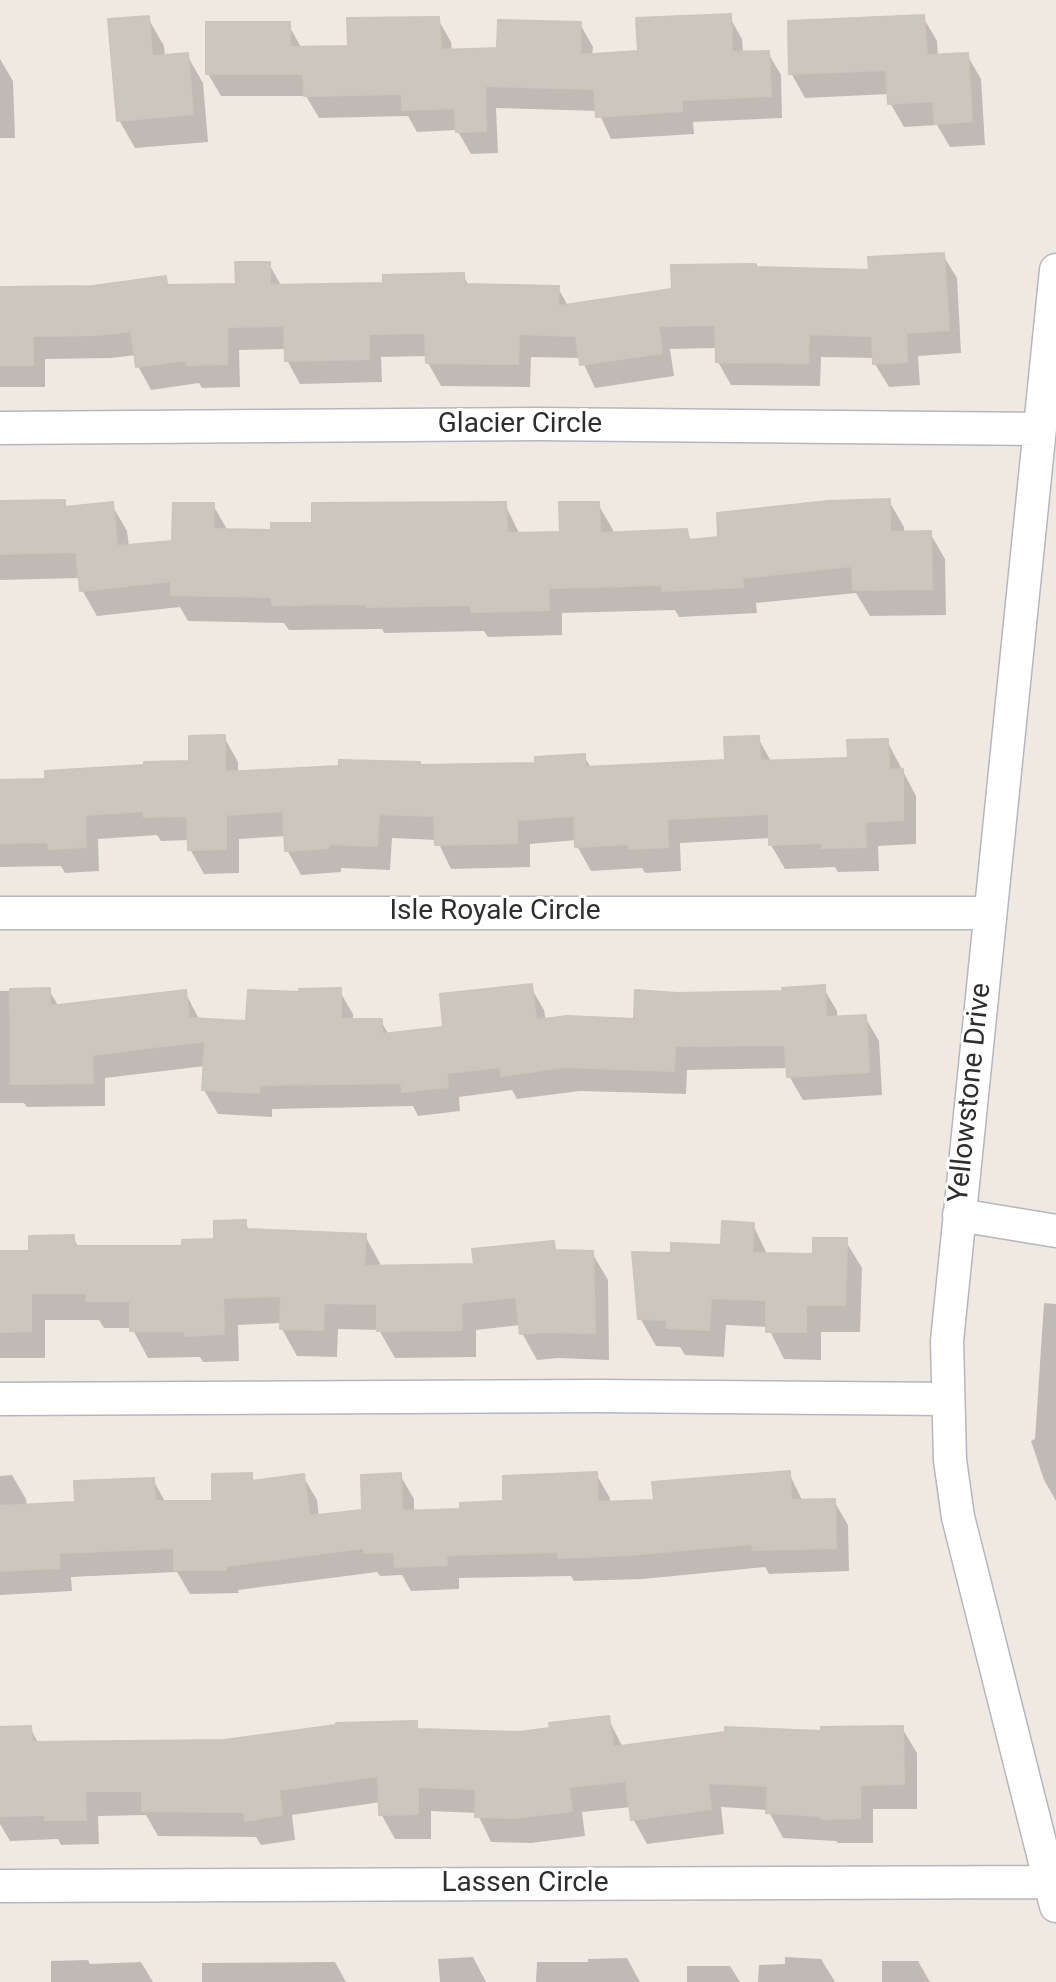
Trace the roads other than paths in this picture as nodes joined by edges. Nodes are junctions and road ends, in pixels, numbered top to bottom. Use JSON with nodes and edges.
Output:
{"nodes":[{"id":1,"x":1056,"y":270,"type":"edge"},
{"id":2,"x":0,"y":428,"type":"edge"},
{"id":3,"x":1040,"y":429,"type":"junction"},
{"id":4,"x":0,"y":913,"type":"edge"},
{"id":5,"x":989,"y":913,"type":"junction"},
{"id":6,"x":959,"y":1215,"type":"junction"},
{"id":7,"x":1056,"y":1231,"type":"edge"},
{"id":8,"x":0,"y":1399,"type":"edge"},
{"id":9,"x":947,"y":1399,"type":"junction"},
{"id":10,"x":0,"y":1886,"type":"edge"},
{"id":11,"x":1053,"y":1894,"type":"edge"}],
"edges":[{"from":1,"to":3,"type":"street","name":"Yellowstone Drive"},
{"from":2,"to":3,"type":"street","name":"Glacier Circle"},
{"from":3,"to":5,"type":"street","name":"Yellowstone Drive"},
{"from":4,"to":5,"type":"street","name":"Isle Royale Circle"},
{"from":5,"to":6,"type":"street","name":"Yellowstone Drive"},
{"from":6,"to":7,"type":"street"},
{"from":6,"to":9,"type":"street","name":"Yellowstone Drive"},
{"from":8,"to":9,"type":"street"},
{"from":9,"to":11,"type":"street","name":"Yellowstone Drive"},
{"from":10,"to":11,"type":"street","name":"Lassen Circle"}]}
